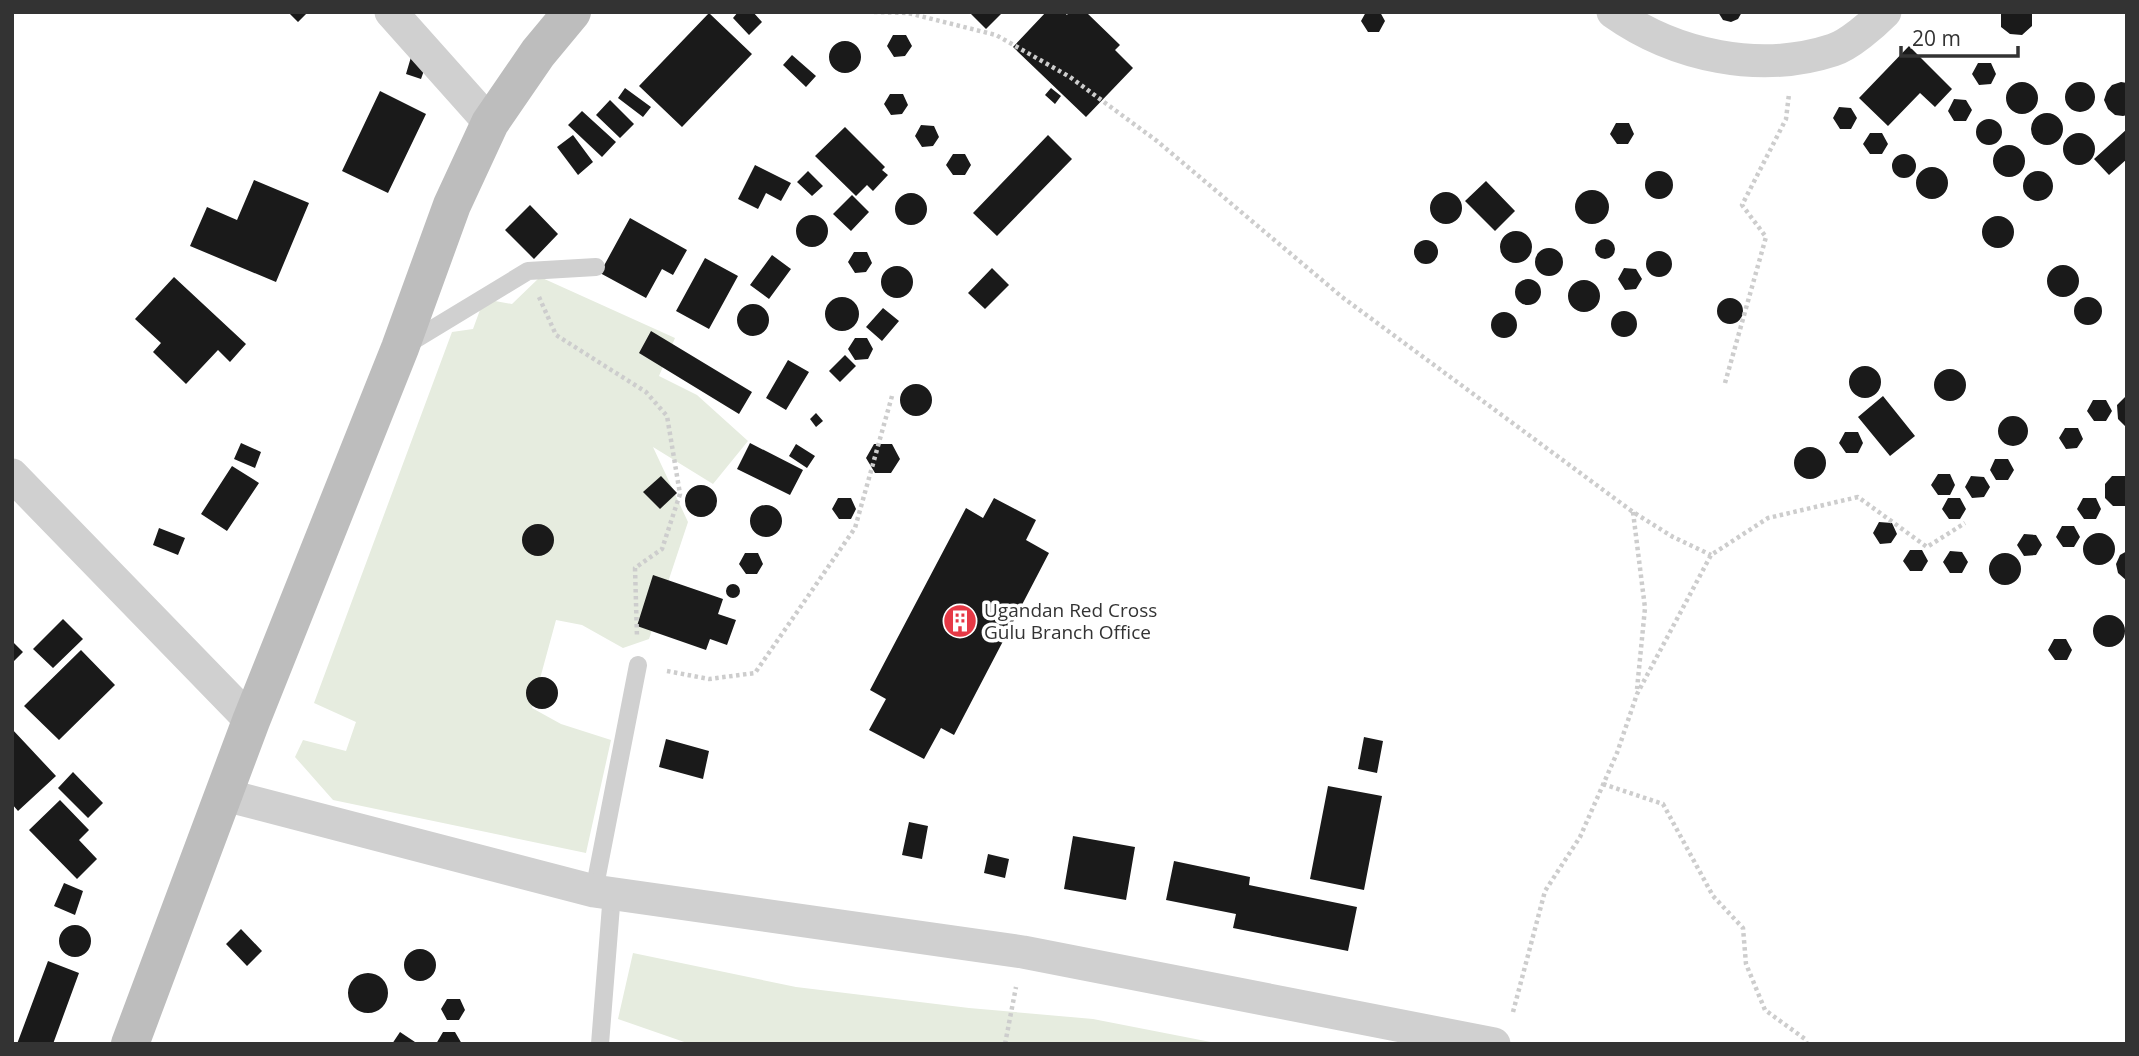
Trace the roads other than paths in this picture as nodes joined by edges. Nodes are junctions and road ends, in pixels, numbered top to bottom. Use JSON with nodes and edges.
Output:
{"nodes":[{"id":1,"x":391,"y":12,"type":"edge"},
{"id":2,"x":572,"y":12,"type":"edge"},
{"id":3,"x":1613,"y":12,"type":"edge"},
{"id":4,"x":1885,"y":12,"type":"edge"},
{"id":5,"x":489,"y":123,"type":"junction"},
{"id":6,"x":596,"y":267,"type":"dead end"},
{"id":7,"x":400,"y":348,"type":"junction"},
{"id":8,"x":12,"y":475,"type":"edge"},
{"id":9,"x":638,"y":665,"type":"road end"},
{"id":10,"x":251,"y":721,"type":"junction"},
{"id":11,"x":225,"y":795,"type":"junction"},
{"id":12,"x":603,"y":892,"type":"junction"},
{"id":13,"x":1502,"y":1031,"type":"edge"},
{"id":14,"x":130,"y":1044,"type":"edge"},
{"id":15,"x":600,"y":1044,"type":"edge"}],
"edges":[{"from":1,"to":5,"type":"street"},
{"from":2,"to":5,"type":"street"},
{"from":3,"to":4,"type":"street"},
{"from":5,"to":7,"type":"street"},
{"from":6,"to":7,"type":"lane"},
{"from":7,"to":10,"type":"street"},
{"from":8,"to":10,"type":"street"},
{"from":9,"to":12,"type":"lane"},
{"from":10,"to":11,"type":"street"},
{"from":11,"to":12,"type":"street"},
{"from":11,"to":14,"type":"street"},
{"from":12,"to":13,"type":"street"},
{"from":12,"to":15,"type":"lane"}]}
